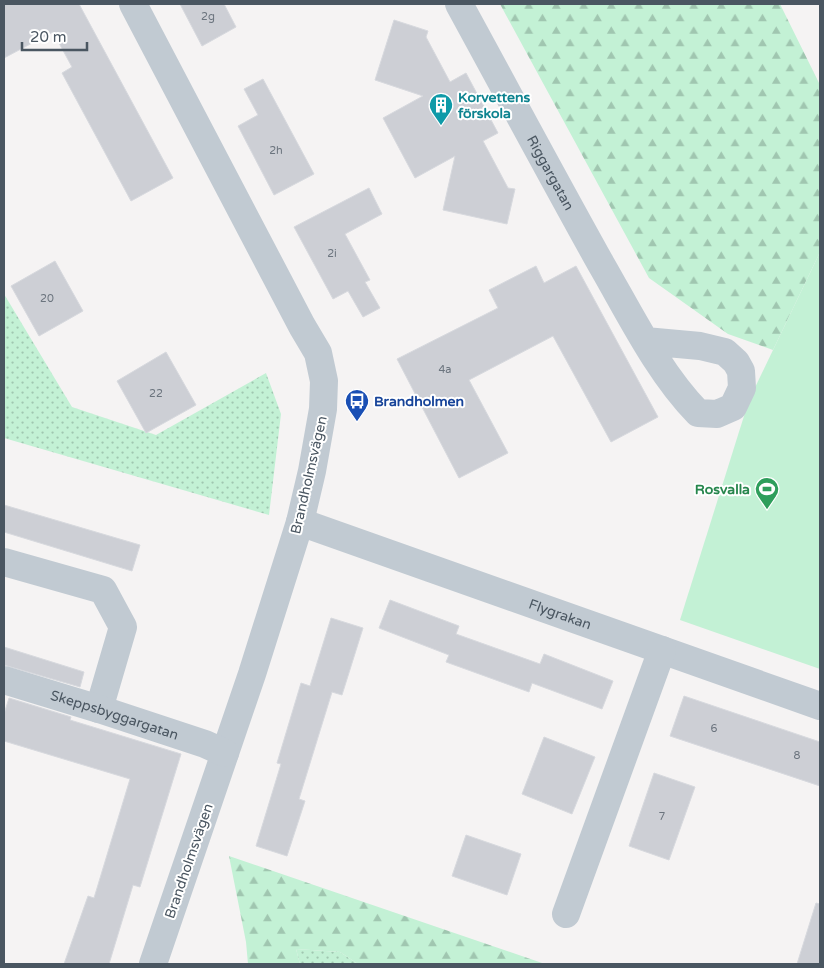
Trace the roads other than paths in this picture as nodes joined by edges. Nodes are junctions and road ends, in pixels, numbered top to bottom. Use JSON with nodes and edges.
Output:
{"nodes":[{"id":1,"x":459,"y":4,"type":"edge"},
{"id":2,"x":133,"y":5,"type":"edge"},
{"id":3,"x":645,"y":340,"type":"dead end"},
{"id":4,"x":300,"y":522,"type":"junction"},
{"id":5,"x":4,"y":562,"type":"edge"},
{"id":6,"x":662,"y":650,"type":"junction"},
{"id":7,"x":4,"y":680,"type":"edge"},
{"id":8,"x":820,"y":706,"type":"edge"},
{"id":9,"x":99,"y":709,"type":"junction"},
{"id":10,"x":225,"y":753,"type":"junction"},
{"id":11,"x":566,"y":914,"type":"dead end"},
{"id":12,"x":153,"y":964,"type":"edge"}],
"edges":[{"from":1,"to":3,"type":"street","name":"Riggargatan"},
{"from":2,"to":4,"type":"street","name":"Brandholmsvägen"},
{"from":4,"to":6,"type":"street","name":"Flygrakan"},
{"from":4,"to":10,"type":"street","name":"Brandholmsvägen"},
{"from":5,"to":9,"type":"street"},
{"from":6,"to":8,"type":"street","name":"Flygrakan"},
{"from":6,"to":11,"type":"street"},
{"from":7,"to":9,"type":"street","name":"Skeppsbyggargatan"},
{"from":9,"to":10,"type":"street","name":"Skeppsbyggargatan"},
{"from":10,"to":12,"type":"street","name":"Brandholmsvägen"}]}
